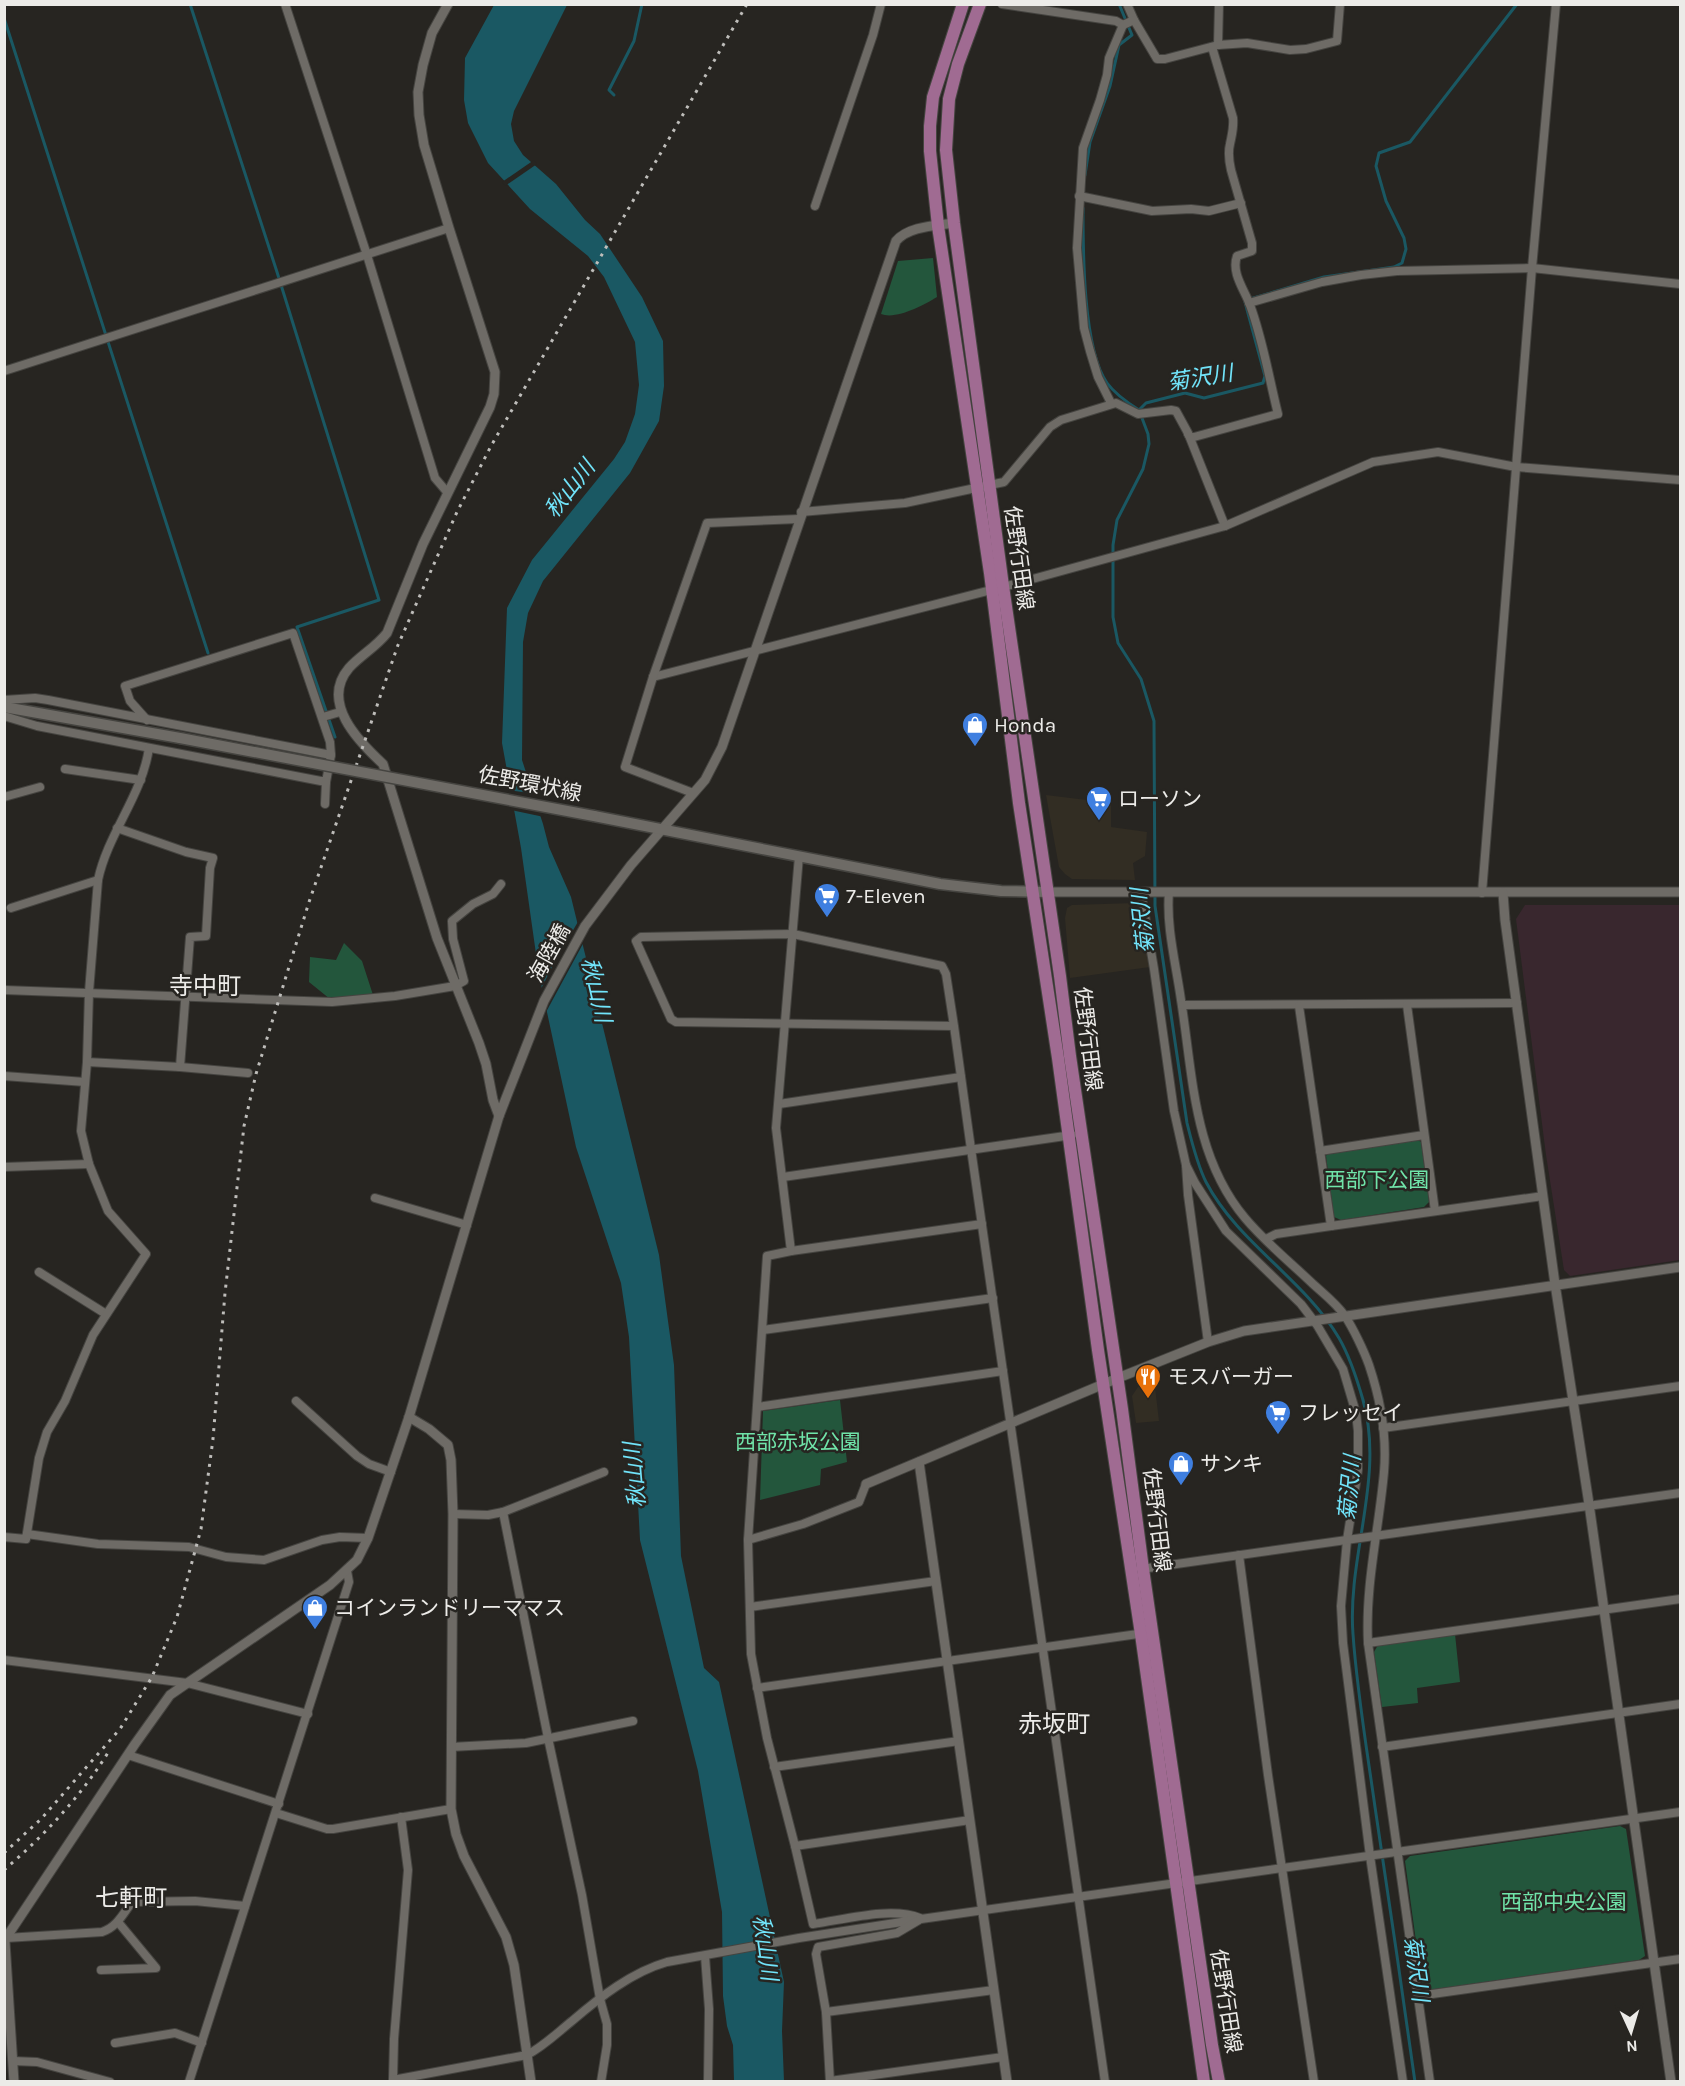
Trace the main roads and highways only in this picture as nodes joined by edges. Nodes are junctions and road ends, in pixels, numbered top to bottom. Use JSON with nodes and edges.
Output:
{"nodes":[{"id":1,"x":963,"y":4,"type":"edge"},
{"id":2,"x":980,"y":4,"type":"edge"},
{"id":3,"x":983,"y":488,"type":"junction"},
{"id":4,"x":998,"y":588,"type":"junction"},
{"id":5,"x":4,"y":707,"type":"edge"},
{"id":6,"x":1032,"y":892,"type":"junction"},
{"id":7,"x":1048,"y":892,"type":"junction"},
{"id":8,"x":1075,"y":1135,"type":"junction"},
{"id":9,"x":1137,"y":1569,"type":"junction"},
{"id":10,"x":1182,"y":1881,"type":"junction"},
{"id":11,"x":1204,"y":2082,"type":"edge"},
{"id":12,"x":1219,"y":2082,"type":"edge"}],
"edges":[{"from":1,"to":3,"type":"main road","name":"佐野行田線"},
{"from":2,"to":3,"type":"main road","name":"佐野行田線"},
{"from":3,"to":4,"type":"main road","name":"佐野行田線"},
{"from":4,"to":6,"type":"main road","name":"佐野行田線"},
{"from":4,"to":7,"type":"main road","name":"佐野行田線"},
{"from":5,"to":6,"type":"main road","name":"佐野環状線","bridge":true},
{"from":6,"to":7,"type":"main road","name":"佐野環状線"},
{"from":6,"to":8,"type":"main road","name":"佐野行田線"},
{"from":7,"to":8,"type":"main road","name":"佐野行田線"},
{"from":8,"to":9,"type":"main road","name":"佐野行田線"},
{"from":8,"to":9,"type":"main road","name":"佐野行田線"},
{"from":9,"to":10,"type":"main road","name":"佐野行田線"},
{"from":10,"to":11,"type":"main road","name":"佐野行田線"},
{"from":10,"to":12,"type":"main road","name":"佐野行田線"}]}
